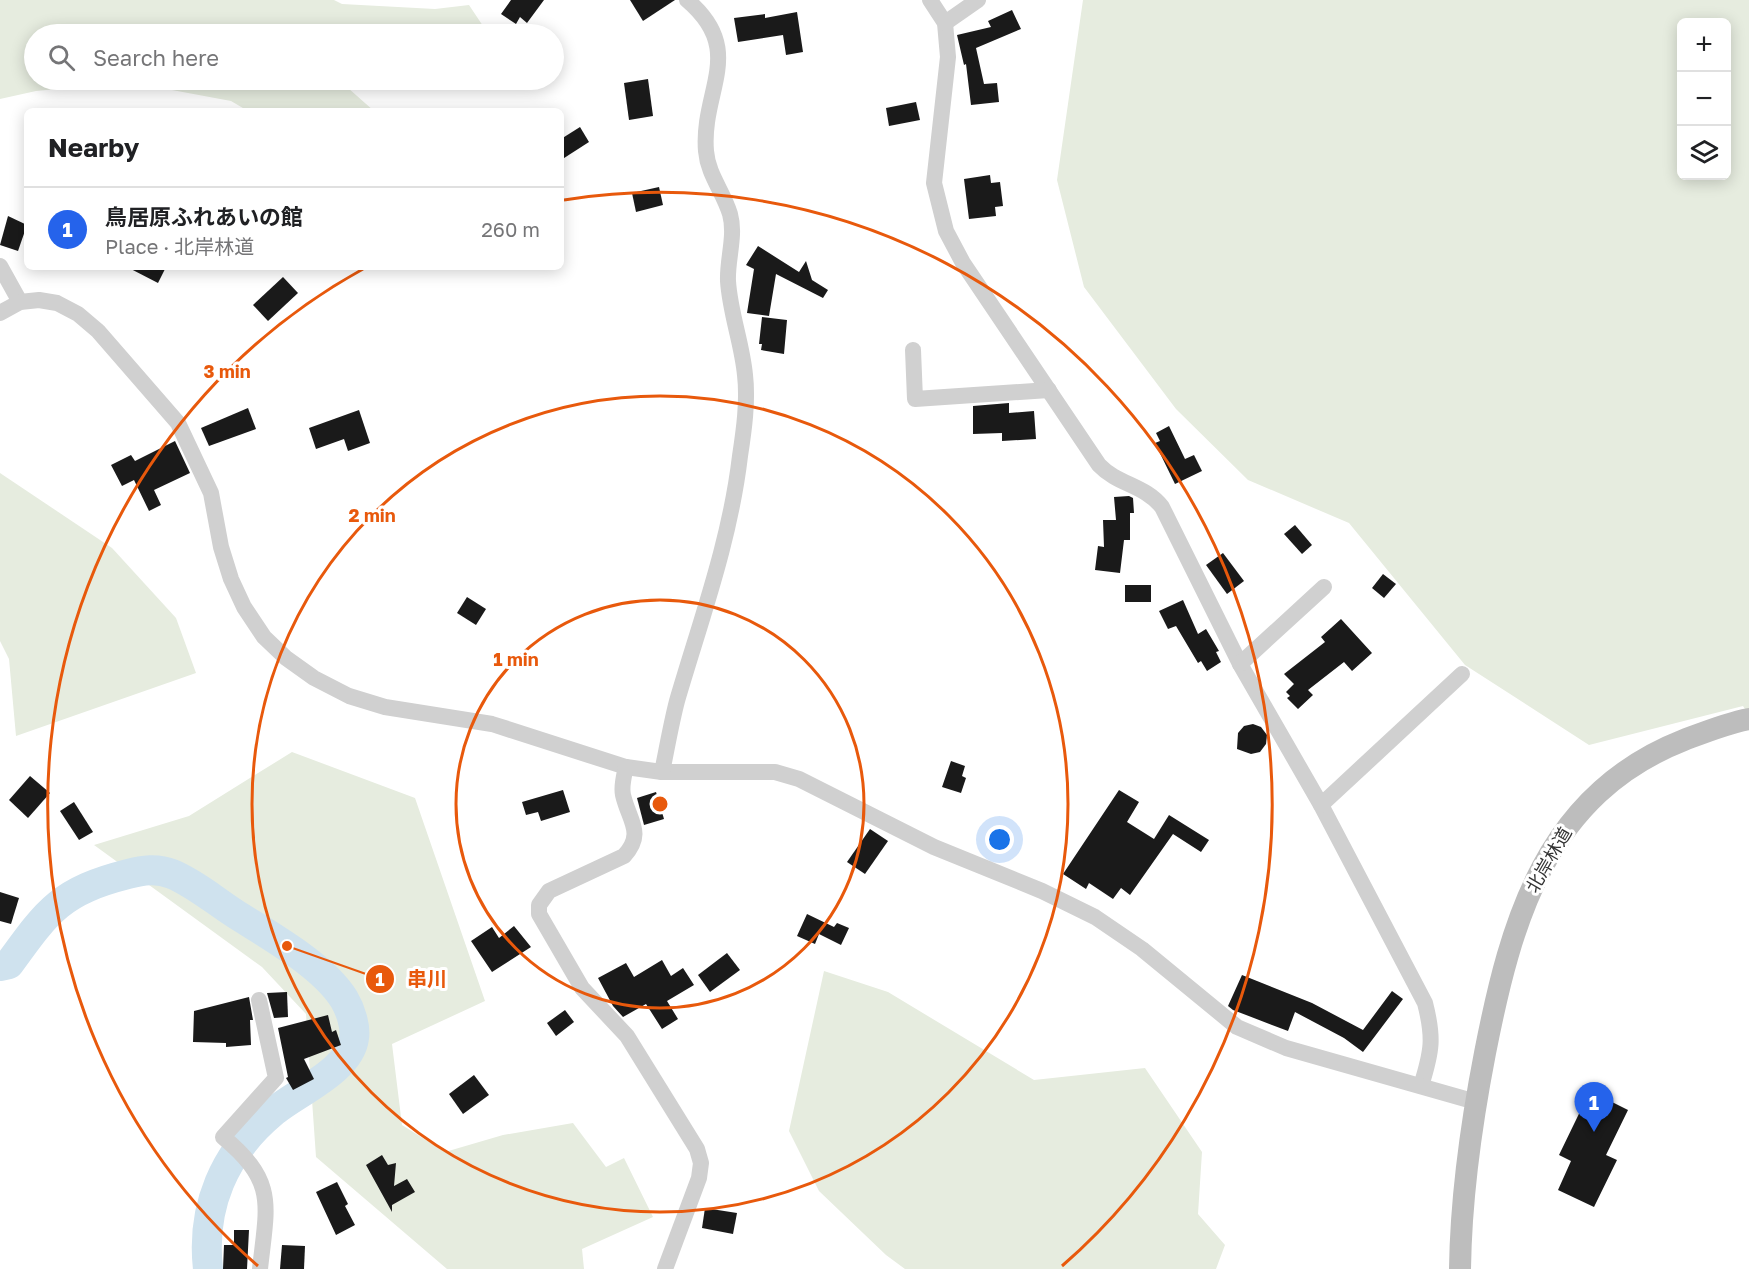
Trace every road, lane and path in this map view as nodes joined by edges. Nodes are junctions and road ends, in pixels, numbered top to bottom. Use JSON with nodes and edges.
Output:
{"nodes":[{"id":1,"x":687,"y":0,"type":"edge"},
{"id":2,"x":930,"y":0,"type":"edge"},
{"id":3,"x":978,"y":0,"type":"edge"},
{"id":4,"x":945,"y":23,"type":"junction"},
{"id":5,"x":0,"y":266,"type":"edge"},
{"id":6,"x":20,"y":303,"type":"junction"},
{"id":7,"x":0,"y":313,"type":"edge"},
{"id":8,"x":913,"y":350,"type":"dead end"},
{"id":9,"x":1049,"y":390,"type":"junction"},
{"id":10,"x":1324,"y":587,"type":"dead end"},
{"id":11,"x":1240,"y":664,"type":"junction"},
{"id":12,"x":1462,"y":674,"type":"dead end"},
{"id":13,"x":1749,"y":719,"type":"edge"},
{"id":14,"x":626,"y":767,"type":"junction"},
{"id":15,"x":662,"y":772,"type":"junction"},
{"id":16,"x":1321,"y":805,"type":"junction"},
{"id":17,"x":259,"y":999,"type":"dead end"},
{"id":18,"x":1421,"y":1086,"type":"junction"},
{"id":19,"x":1476,"y":1102,"type":"junction"},
{"id":20,"x":260,"y":1269,"type":"edge"},
{"id":21,"x":665,"y":1269,"type":"edge"},
{"id":22,"x":1460,"y":1269,"type":"edge"}],
"edges":[{"from":1,"to":15,"type":"street"},
{"from":2,"to":4,"type":"street"},
{"from":3,"to":4,"type":"street"},
{"from":4,"to":9,"type":"street"},
{"from":5,"to":6,"type":"street"},
{"from":6,"to":7,"type":"street"},
{"from":6,"to":14,"type":"street"},
{"from":8,"to":9,"type":"street"},
{"from":9,"to":11,"type":"street"},
{"from":10,"to":11,"type":"street"},
{"from":11,"to":16,"type":"street"},
{"from":12,"to":16,"type":"street"},
{"from":13,"to":19,"type":"street","name":"北岸林道"},
{"from":14,"to":15,"type":"street"},
{"from":14,"to":21,"type":"street"},
{"from":15,"to":18,"type":"street"},
{"from":16,"to":18,"type":"street"},
{"from":17,"to":20,"type":"street"},
{"from":18,"to":19,"type":"street"},
{"from":19,"to":22,"type":"street","name":"北岸林道"}]}
